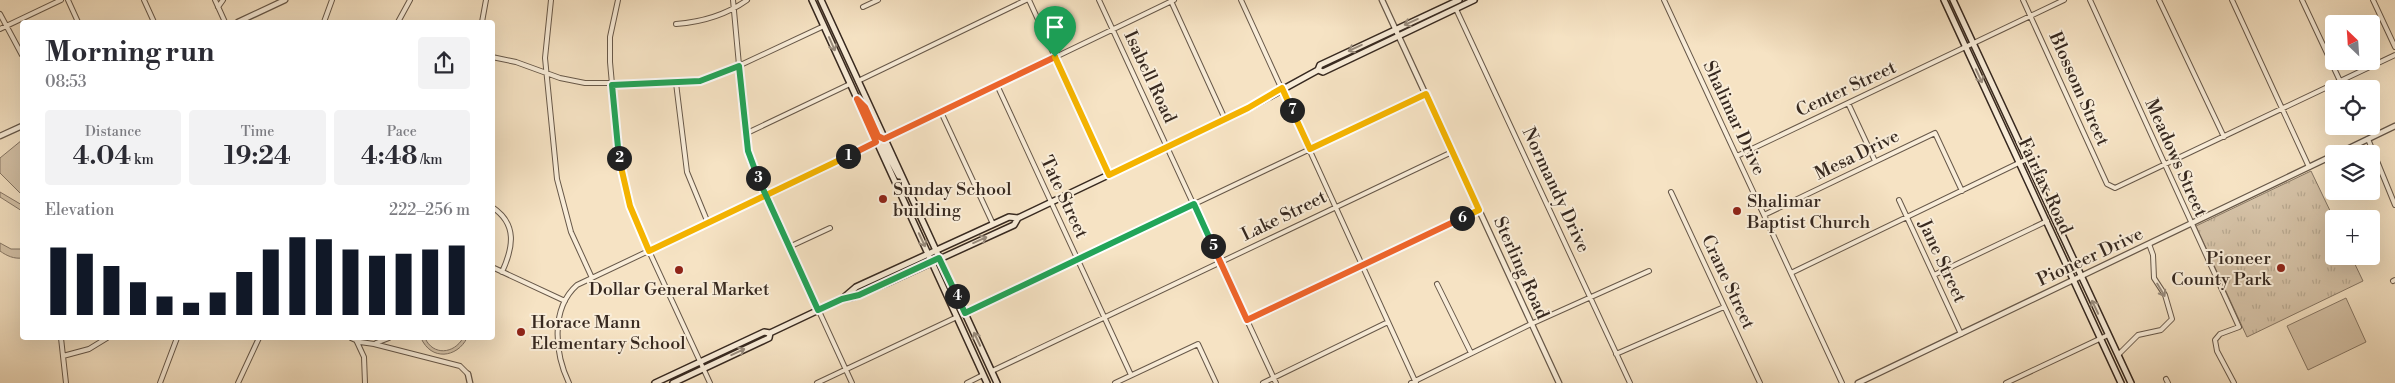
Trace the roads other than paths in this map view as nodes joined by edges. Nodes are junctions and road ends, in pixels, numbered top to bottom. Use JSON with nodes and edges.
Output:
{"nodes":[{"id":1,"x":61,"y":0,"type":"edge"},
{"id":2,"x":68,"y":0,"type":"edge"},
{"id":3,"x":144,"y":0,"type":"edge"},
{"id":4,"x":215,"y":0,"type":"edge"},
{"id":5,"x":223,"y":0,"type":"edge"},
{"id":6,"x":285,"y":0,"type":"edge"},
{"id":7,"x":332,"y":0,"type":"edge"},
{"id":8,"x":410,"y":0,"type":"edge"},
{"id":9,"x":486,"y":0,"type":"edge"},
{"id":10,"x":551,"y":0,"type":"edge"},
{"id":11,"x":618,"y":0,"type":"edge"},
{"id":12,"x":733,"y":0,"type":"edge"},
{"id":13,"x":747,"y":0,"type":"edge"},
{"id":14,"x":812,"y":0,"type":"edge"},
{"id":15,"x":821,"y":0,"type":"edge"},
{"id":16,"x":878,"y":0,"type":"edge"},
{"id":17,"x":1027,"y":0,"type":"edge"},
{"id":18,"x":1100,"y":0,"type":"edge"},
{"id":19,"x":1172,"y":0,"type":"edge"},
{"id":20,"x":1241,"y":0,"type":"edge"},
{"id":21,"x":1382,"y":0,"type":"edge"},
{"id":22,"x":1458,"y":0,"type":"edge"},
{"id":23,"x":1464,"y":0,"type":"edge"},
{"id":24,"x":1474,"y":0,"type":"edge"},
{"id":25,"x":1664,"y":0,"type":"edge"},
{"id":26,"x":1944,"y":0,"type":"edge"},
{"id":27,"x":1953,"y":0,"type":"edge"},
{"id":28,"x":2023,"y":0,"type":"edge"},
{"id":29,"x":2064,"y":0,"type":"edge"},
{"id":30,"x":2090,"y":0,"type":"edge"},
{"id":31,"x":2160,"y":0,"type":"edge"},
{"id":32,"x":2232,"y":0,"type":"edge"},
{"id":33,"x":2302,"y":0,"type":"edge"},
{"id":34,"x":2373,"y":0,"type":"edge"},
{"id":35,"x":218,"y":7,"type":"junction"},
{"id":36,"x":863,"y":7,"type":"dead end"},
{"id":37,"x":734,"y":8,"type":"junction"},
{"id":38,"x":1456,"y":9,"type":"junction"},
{"id":39,"x":0,"y":14,"type":"edge"},
{"id":40,"x":2031,"y":16,"type":"junction"},
{"id":41,"x":77,"y":20,"type":"edge"},
{"id":42,"x":153,"y":20,"type":"edge"},
{"id":43,"x":224,"y":20,"type":"edge"},
{"id":44,"x":242,"y":20,"type":"edge"},
{"id":45,"x":325,"y":20,"type":"edge"},
{"id":46,"x":399,"y":20,"type":"edge"},
{"id":47,"x":482,"y":20,"type":"edge"},
{"id":48,"x":676,"y":24,"type":"dead end"},
{"id":49,"x":7,"y":26,"type":"junction"},
{"id":50,"x":824,"y":26,"type":"junction"},
{"id":51,"x":0,"y":29,"type":"edge"},
{"id":52,"x":1113,"y":29,"type":"junction"},
{"id":53,"x":1395,"y":29,"type":"junction"},
{"id":54,"x":1398,"y":36,"type":"junction"},
{"id":55,"x":1974,"y":44,"type":"junction"},
{"id":56,"x":1966,"y":47,"type":"junction"},
{"id":57,"x":2395,"y":47,"type":"edge"},
{"id":58,"x":20,"y":51,"type":"edge"},
{"id":59,"x":2395,"y":55,"type":"edge"},
{"id":60,"x":1055,"y":57,"type":"junction"},
{"id":61,"x":495,"y":58,"type":"edge"},
{"id":62,"x":739,"y":66,"type":"junction"},
{"id":63,"x":1318,"y":70,"type":"junction"},
{"id":64,"x":546,"y":73,"type":"junction"},
{"id":65,"x":2340,"y":80,"type":"edge"},
{"id":66,"x":2342,"y":80,"type":"edge"},
{"id":67,"x":858,"y":81,"type":"junction"},
{"id":68,"x":676,"y":83,"type":"junction"},
{"id":69,"x":850,"y":84,"type":"junction"},
{"id":70,"x":612,"y":85,"type":"junction"},
{"id":71,"x":997,"y":85,"type":"junction"},
{"id":72,"x":1282,"y":88,"type":"junction"},
{"id":73,"x":2325,"y":88,"type":"edge"},
{"id":74,"x":1426,"y":94,"type":"junction"},
{"id":75,"x":857,"y":99,"type":"junction"},
{"id":76,"x":1848,"y":103,"type":"junction"},
{"id":77,"x":2282,"y":109,"type":"junction"},
{"id":78,"x":941,"y":112,"type":"junction"},
{"id":79,"x":1225,"y":120,"type":"junction"},
{"id":80,"x":2395,"y":126,"type":"edge"},
{"id":81,"x":20,"y":127,"type":"edge"},
{"id":82,"x":745,"y":134,"type":"junction"},
{"id":83,"x":0,"y":136,"type":"edge"},
{"id":84,"x":2224,"y":137,"type":"junction"},
{"id":85,"x":884,"y":139,"type":"junction"},
{"id":86,"x":2368,"y":139,"type":"junction"},
{"id":87,"x":876,"y":142,"type":"junction"},
{"id":88,"x":2356,"y":145,"type":"edge"},
{"id":89,"x":1167,"y":147,"type":"junction"},
{"id":90,"x":1310,"y":149,"type":"junction"},
{"id":91,"x":1452,"y":152,"type":"junction"},
{"id":92,"x":1737,"y":156,"type":"junction"},
{"id":93,"x":2027,"y":159,"type":"junction"},
{"id":94,"x":2325,"y":160,"type":"edge"},
{"id":95,"x":1875,"y":162,"type":"junction"},
{"id":96,"x":2019,"y":162,"type":"junction"},
{"id":97,"x":2164,"y":165,"type":"junction"},
{"id":98,"x":2309,"y":167,"type":"junction"},
{"id":99,"x":1109,"y":175,"type":"junction"},
{"id":100,"x":904,"y":182,"type":"junction"},
{"id":101,"x":1962,"y":191,"type":"junction"},
{"id":102,"x":1671,"y":192,"type":"dead end"},
{"id":103,"x":766,"y":195,"type":"junction"},
{"id":104,"x":1899,"y":200,"type":"dead end"},
{"id":105,"x":1052,"y":203,"type":"junction"},
{"id":106,"x":1194,"y":204,"type":"junction"},
{"id":107,"x":2395,"y":205,"type":"edge"},
{"id":108,"x":1336,"y":206,"type":"junction"},
{"id":109,"x":495,"y":210,"type":"edge"},
{"id":110,"x":1479,"y":210,"type":"junction"},
{"id":111,"x":1764,"y":214,"type":"junction"},
{"id":112,"x":1907,"y":217,"type":"junction"},
{"id":113,"x":1018,"y":218,"type":"junction"},
{"id":114,"x":2047,"y":221,"type":"junction"},
{"id":115,"x":708,"y":223,"type":"junction"},
{"id":116,"x":993,"y":224,"type":"junction"},
{"id":117,"x":2191,"y":224,"type":"junction"},
{"id":118,"x":830,"y":228,"type":"dead end"},
{"id":119,"x":2149,"y":244,"type":"junction"},
{"id":120,"x":789,"y":247,"type":"junction"},
{"id":121,"x":936,"y":250,"type":"junction"},
{"id":122,"x":649,"y":251,"type":"junction"},
{"id":123,"x":929,"y":253,"type":"junction"},
{"id":124,"x":939,"y":258,"type":"junction"},
{"id":125,"x":1078,"y":259,"type":"junction"},
{"id":126,"x":932,"y":261,"type":"junction"},
{"id":127,"x":1220,"y":262,"type":"junction"},
{"id":128,"x":1362,"y":265,"type":"junction"},
{"id":129,"x":495,"y":269,"type":"edge"},
{"id":130,"x":1649,"y":271,"type":"dead end"},
{"id":131,"x":502,"y":272,"type":"junction"},
{"id":132,"x":1791,"y":273,"type":"junction"},
{"id":133,"x":1934,"y":275,"type":"junction"},
{"id":134,"x":2081,"y":277,"type":"junction"},
{"id":135,"x":592,"y":278,"type":"junction"},
{"id":136,"x":2074,"y":280,"type":"junction"},
{"id":137,"x":1437,"y":284,"type":"dead end"},
{"id":138,"x":1590,"y":298,"type":"junction"},
{"id":139,"x":842,"y":299,"type":"junction"},
{"id":140,"x":566,"y":301,"type":"junction"},
{"id":141,"x":1724,"y":307,"type":"junction"},
{"id":142,"x":818,"y":310,"type":"junction"},
{"id":143,"x":965,"y":313,"type":"junction"},
{"id":144,"x":957,"y":317,"type":"junction"},
{"id":145,"x":1104,"y":317,"type":"junction"},
{"id":146,"x":1247,"y":320,"type":"junction"},
{"id":147,"x":1388,"y":322,"type":"junction"},
{"id":148,"x":1531,"y":324,"type":"junction"},
{"id":149,"x":770,"y":333,"type":"junction"},
{"id":150,"x":1961,"y":334,"type":"junction"},
{"id":151,"x":2108,"y":335,"type":"junction"},
{"id":152,"x":2100,"y":338,"type":"junction"},
{"id":153,"x":61,"y":340,"type":"edge"},
{"id":154,"x":103,"y":340,"type":"edge"},
{"id":155,"x":176,"y":340,"type":"edge"},
{"id":156,"x":258,"y":340,"type":"edge"},
{"id":157,"x":354,"y":340,"type":"edge"},
{"id":158,"x":357,"y":340,"type":"edge"},
{"id":159,"x":384,"y":340,"type":"edge"},
{"id":160,"x":374,"y":344,"type":"junction"},
{"id":161,"x":1472,"y":352,"type":"junction"},
{"id":162,"x":1616,"y":354,"type":"junction"},
{"id":163,"x":2118,"y":355,"type":"junction"},
{"id":164,"x":63,"y":356,"type":"junction"},
{"id":165,"x":700,"y":362,"type":"junction"},
{"id":166,"x":703,"y":368,"type":"junction"},
{"id":167,"x":845,"y":370,"type":"junction"},
{"id":168,"x":992,"y":371,"type":"junction"},
{"id":169,"x":468,"y":374,"type":"joint"},
{"id":170,"x":984,"y":375,"type":"junction"},
{"id":171,"x":1131,"y":375,"type":"junction"},
{"id":172,"x":1274,"y":378,"type":"junction"},
{"id":173,"x":1414,"y":382,"type":"edge"},
{"id":174,"x":66,"y":383,"type":"edge"},
{"id":175,"x":160,"y":383,"type":"edge"},
{"id":176,"x":238,"y":383,"type":"edge"},
{"id":177,"x":365,"y":383,"type":"edge"},
{"id":178,"x":470,"y":383,"type":"edge"},
{"id":179,"x":569,"y":383,"type":"edge"},
{"id":180,"x":655,"y":383,"type":"edge"},
{"id":181,"x":673,"y":383,"type":"edge"},
{"id":182,"x":710,"y":383,"type":"edge"},
{"id":183,"x":817,"y":383,"type":"edge"},
{"id":184,"x":852,"y":383,"type":"edge"},
{"id":185,"x":966,"y":383,"type":"edge"},
{"id":186,"x":987,"y":383,"type":"edge"},
{"id":187,"x":997,"y":383,"type":"edge"},
{"id":188,"x":1115,"y":383,"type":"edge"},
{"id":189,"x":1216,"y":383,"type":"edge"},
{"id":190,"x":1263,"y":383,"type":"edge"},
{"id":191,"x":1276,"y":383,"type":"edge"},
{"id":192,"x":1559,"y":383,"type":"edge"},
{"id":193,"x":1630,"y":383,"type":"edge"},
{"id":194,"x":1760,"y":383,"type":"edge"},
{"id":195,"x":1842,"y":383,"type":"edge"},
{"id":196,"x":1858,"y":383,"type":"edge"},
{"id":197,"x":2006,"y":383,"type":"edge"},
{"id":198,"x":2121,"y":383,"type":"edge"},
{"id":199,"x":2131,"y":383,"type":"edge"},
{"id":200,"x":2234,"y":383,"type":"edge"}],
"edges":[{"from":1,"to":49,"type":"street"},
{"from":2,"to":41,"type":"street"},
{"from":3,"to":42,"type":"street"},
{"from":4,"to":35,"type":"street"},
{"from":5,"to":35,"type":"street"},
{"from":6,"to":44,"type":"street"},
{"from":7,"to":45,"type":"street"},
{"from":8,"to":46,"type":"street"},
{"from":9,"to":47,"type":"street"},
{"from":10,"to":64,"type":"street"},
{"from":11,"to":70,"type":"street"},
{"from":12,"to":37,"type":"street"},
{"from":13,"to":37,"type":"street"},
{"from":14,"to":50,"type":"main road"},
{"from":15,"to":67,"type":"main road"},
{"from":16,"to":36,"type":"street"},
{"from":17,"to":60,"type":"street"},
{"from":17,"to":67,"type":"street"},
{"from":18,"to":52,"type":"street","name":"Isabell Road"},
{"from":19,"to":52,"type":"street"},
{"from":19,"to":79,"type":"street"},
{"from":20,"to":72,"type":"street"},
{"from":21,"to":53,"type":"street","name":"Sterling Road"},
{"from":22,"to":53,"type":"main road","one_way":true},
{"from":23,"to":38,"type":"main road"},
{"from":24,"to":38,"type":"main road"},
{"from":25,"to":92,"type":"street","name":"Shalimar Drive"},
{"from":26,"to":56,"type":"main road","name":"Fairfax Road"},
{"from":27,"to":55,"type":"main road","name":"Fairfax Road"},
{"from":28,"to":40,"type":"street","name":"Blossom Street"},
{"from":29,"to":40,"type":"street","name":"Center Street"},
{"from":30,"to":97,"type":"street","name":"Meadows Street"},
{"from":31,"to":84,"type":"street"},
{"from":32,"to":77,"type":"street"},
{"from":33,"to":65,"type":"street"},
{"from":34,"to":57,"type":"street"},
{"from":35,"to":43,"type":"street"},
{"from":37,"to":48,"type":"street"},
{"from":37,"to":62,"type":"street"},
{"from":38,"to":54,"type":"main road"},
{"from":38,"to":138,"type":"street","name":"Normandy Drive"},
{"from":39,"to":49,"type":"street"},
{"from":40,"to":55,"type":"street","name":"Center Street"},
{"from":40,"to":97,"type":"street","name":"Blossom Street"},
{"from":49,"to":51,"type":"street"},
{"from":49,"to":58,"type":"street"},
{"from":50,"to":62,"type":"street"},
{"from":50,"to":69,"type":"main road","one_way":true},
{"from":52,"to":60,"type":"street"},
{"from":52,"to":89,"type":"street","name":"Isabell Road"},
{"from":53,"to":54,"type":"street","name":"Sterling Road"},
{"from":53,"to":63,"type":"main road","one_way":true},
{"from":54,"to":63,"type":"main road"},
{"from":54,"to":74,"type":"street","name":"Sterling Road"},
{"from":55,"to":56,"type":"street","name":"Center Street"},
{"from":55,"to":93,"type":"main road","name":"Fairfax Road"},
{"from":56,"to":76,"type":"street","name":"Center Street"},
{"from":56,"to":96,"type":"main road","name":"Fairfax Road","one_way":true},
{"from":59,"to":66,"type":"street"},
{"from":60,"to":71,"type":"street"},
{"from":60,"to":99,"type":"street"},
{"from":61,"to":64,"type":"street"},
{"from":62,"to":68,"type":"street"},
{"from":62,"to":82,"type":"street"},
{"from":63,"to":72,"type":"main road"},
{"from":64,"to":70,"type":"street"},
{"from":64,"to":135,"type":"street"},
{"from":67,"to":85,"type":"main road"},
{"from":68,"to":70,"type":"street"},
{"from":68,"to":115,"type":"street"},
{"from":69,"to":75,"type":"main road"},
{"from":69,"to":82,"type":"street"},
{"from":70,"to":122,"type":"street"},
{"from":71,"to":78,"type":"street"},
{"from":71,"to":105,"type":"street","name":"Tate Street"},
{"from":72,"to":79,"type":"main road"},
{"from":72,"to":90,"type":"street"},
{"from":73,"to":77,"type":"street"},
{"from":74,"to":90,"type":"street"},
{"from":74,"to":91,"type":"street","name":"Sterling Road"},
{"from":75,"to":85,"type":"main road"},
{"from":75,"to":87,"type":"main road"},
{"from":76,"to":92,"type":"street","name":"Center Street"},
{"from":76,"to":95,"type":"street"},
{"from":77,"to":84,"type":"street"},
{"from":77,"to":98,"type":"street"},
{"from":78,"to":85,"type":"street"},
{"from":78,"to":116,"type":"street"},
{"from":79,"to":89,"type":"main road"},
{"from":80,"to":86,"type":"street"},
{"from":81,"to":83,"type":"street"},
{"from":82,"to":103,"type":"street"},
{"from":84,"to":97,"type":"street"},
{"from":85,"to":100,"type":"main road"},
{"from":86,"to":88,"type":"street"},
{"from":86,"to":107,"type":"street"},
{"from":87,"to":100,"type":"main road"},
{"from":87,"to":103,"type":"street"},
{"from":87,"to":123,"type":"main road","one_way":true},
{"from":89,"to":99,"type":"main road"},
{"from":89,"to":106,"type":"street","name":"Isabell Road"},
{"from":90,"to":106,"type":"street"},
{"from":90,"to":108,"type":"street"},
{"from":91,"to":108,"type":"street","name":"Lake Street"},
{"from":91,"to":110,"type":"street","name":"Sterling Road"},
{"from":92,"to":111,"type":"street","name":"Shalimar Drive"},
{"from":93,"to":96,"type":"street"},
{"from":93,"to":134,"type":"main road","name":"Fairfax Road"},
{"from":94,"to":98,"type":"street","name":"Pioneer Drive"},
{"from":95,"to":101,"type":"street","name":"Mesa Drive"},
{"from":95,"to":111,"type":"street","name":"Mesa Drive"},
{"from":96,"to":101,"type":"street"},
{"from":96,"to":114,"type":"main road","name":"Fairfax Road"},
{"from":97,"to":117,"type":"street","name":"Meadows Street"},
{"from":98,"to":117,"type":"street","name":"Pioneer Drive"},
{"from":99,"to":105,"type":"main road"},
{"from":100,"to":121,"type":"main road"},
{"from":101,"to":112,"type":"street"},
{"from":102,"to":141,"type":"street","name":"Crane Street"},
{"from":103,"to":115,"type":"street"},
{"from":103,"to":120,"type":"street"},
{"from":104,"to":112,"type":"street","name":"Jane Street"},
{"from":105,"to":113,"type":"main road"},
{"from":105,"to":125,"type":"street","name":"Tate Street"},
{"from":106,"to":125,"type":"street"},
{"from":106,"to":127,"type":"street","name":"Isabell Road"},
{"from":108,"to":127,"type":"street","name":"Lake Street"},
{"from":108,"to":128,"type":"street"},
{"from":109,"to":131,"type":"street"},
{"from":110,"to":128,"type":"street"},
{"from":110,"to":148,"type":"street","name":"Sterling Road"},
{"from":111,"to":132,"type":"street","name":"Shalimar Drive"},
{"from":112,"to":132,"type":"street"},
{"from":112,"to":133,"type":"street","name":"Jane Street"},
{"from":113,"to":116,"type":"main road"},
{"from":124,"to":113,"type":"main road","one_way":true},
{"from":114,"to":133,"type":"street"},
{"from":114,"to":136,"type":"main road","name":"Fairfax Road"},
{"from":115,"to":122,"type":"street"},
{"from":116,"to":121,"type":"main road"},
{"from":117,"to":119,"type":"street","name":"Pioneer Drive"},
{"from":117,"to":200,"type":"street","name":"Meadows Street"},
{"from":118,"to":120,"type":"street"},
{"from":119,"to":134,"type":"street","name":"Pioneer Drive"},
{"from":119,"to":163,"type":"street","one_way":true},
{"from":120,"to":142,"type":"street"},
{"from":121,"to":123,"type":"main road"},
{"from":121,"to":124,"type":"main road"},
{"from":122,"to":135,"type":"street"},
{"from":122,"to":165,"type":"street"},
{"from":123,"to":126,"type":"main road"},
{"from":123,"to":139,"type":"main road"},
{"from":124,"to":126,"type":"main road"},
{"from":124,"to":143,"type":"main road"},
{"from":125,"to":143,"type":"street"},
{"from":125,"to":145,"type":"street","name":"Tate Street"},
{"from":126,"to":139,"type":"main road"},
{"from":126,"to":144,"type":"main road"},
{"from":127,"to":145,"type":"street","name":"Lake Street"},
{"from":127,"to":146,"type":"street","name":"Isabell Road"},
{"from":128,"to":146,"type":"street"},
{"from":128,"to":147,"type":"street"},
{"from":129,"to":131,"type":"street"},
{"from":130,"to":138,"type":"street"},
{"from":131,"to":140,"type":"street"},
{"from":132,"to":195,"type":"street","name":"Shalimar Drive"},
{"from":133,"to":150,"type":"street","name":"Jane Street"},
{"from":134,"to":136,"type":"street","name":"Pioneer Drive"},
{"from":151,"to":134,"type":"main road","name":"Fairfax Road","one_way":true},
{"from":135,"to":140,"type":"street"},
{"from":136,"to":150,"type":"street","name":"Pioneer Drive"},
{"from":136,"to":152,"type":"main road","name":"Fairfax Road"},
{"from":137,"to":161,"type":"street"},
{"from":138,"to":148,"type":"street"},
{"from":138,"to":162,"type":"street","name":"Normandy Drive"},
{"from":139,"to":142,"type":"main road"},
{"from":140,"to":179,"type":"street"},
{"from":141,"to":162,"type":"street"},
{"from":141,"to":194,"type":"street","name":"Crane Street"},
{"from":142,"to":149,"type":"main road"},
{"from":142,"to":167,"type":"street"},
{"from":168,"to":143,"type":"main road","one_way":true},
{"from":144,"to":167,"type":"street"},
{"from":144,"to":170,"type":"main road"},
{"from":145,"to":168,"type":"street","name":"Lake Street"},
{"from":145,"to":171,"type":"street","name":"Tate Street"},
{"from":146,"to":172,"type":"street","name":"Isabell Road"},
{"from":147,"to":172,"type":"street"},
{"from":147,"to":173,"type":"street"},
{"from":148,"to":161,"type":"street"},
{"from":148,"to":192,"type":"street","name":"Sterling Road"},
{"from":149,"to":165,"type":"main road"},
{"from":166,"to":149,"type":"main road","one_way":true},
{"from":150,"to":196,"type":"street","name":"Pioneer Drive"},
{"from":151,"to":152,"type":"street"},
{"from":151,"to":163,"type":"main road","name":"Fairfax Road"},
{"from":152,"to":197,"type":"street"},
{"from":152,"to":198,"type":"main road","name":"Fairfax Road"},
{"from":153,"to":164,"type":"street"},
{"from":154,"to":164,"type":"street"},
{"from":155,"to":175,"type":"street"},
{"from":156,"to":176,"type":"street"},
{"from":157,"to":177,"type":"street"},
{"from":158,"to":160,"type":"street"},
{"from":159,"to":160,"type":"street"},
{"from":160,"to":169,"type":"street"},
{"from":161,"to":173,"type":"street"},
{"from":162,"to":193,"type":"street","name":"Normandy Drive"},
{"from":163,"to":199,"type":"main road","name":"Fairfax Road"},
{"from":164,"to":174,"type":"street"},
{"from":165,"to":166,"type":"street"},
{"from":165,"to":180,"type":"main road"},
{"from":166,"to":181,"type":"main road"},
{"from":166,"to":182,"type":"street"},
{"from":167,"to":183,"type":"street"},
{"from":167,"to":184,"type":"street"},
{"from":168,"to":187,"type":"main road"},
{"from":169,"to":178,"type":"street"},
{"from":170,"to":185,"type":"street"},
{"from":170,"to":186,"type":"main road"},
{"from":171,"to":188,"type":"street"},
{"from":171,"to":189,"type":"street"},
{"from":172,"to":190,"type":"street"},
{"from":172,"to":191,"type":"street","name":"Isabell Road"}]}
